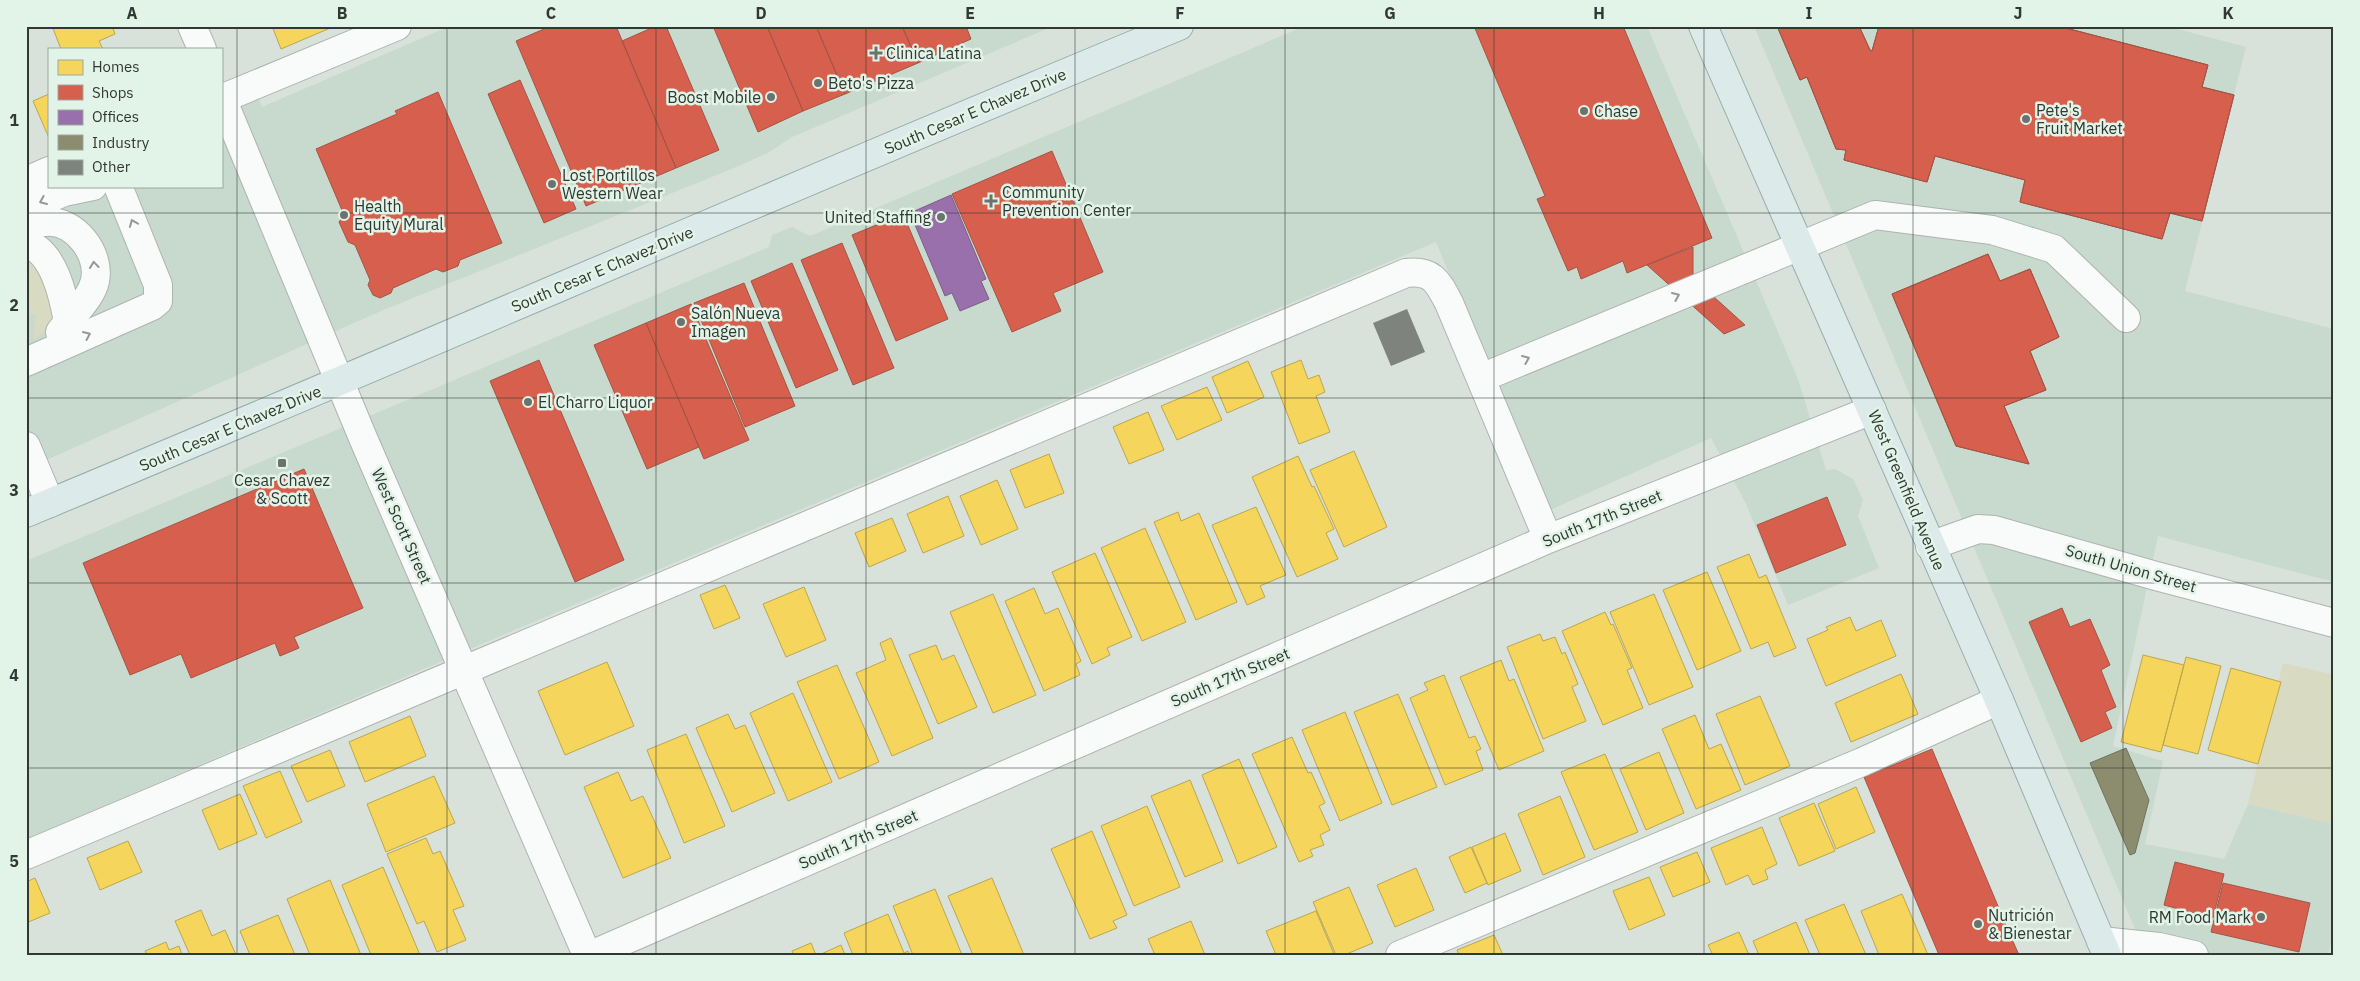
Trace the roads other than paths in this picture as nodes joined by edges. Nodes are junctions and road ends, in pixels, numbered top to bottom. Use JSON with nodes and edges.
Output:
{"nodes":[{"id":1,"x":192,"y":26,"type":"edge"},
{"id":2,"x":397,"y":26,"type":"edge"},
{"id":3,"x":1179,"y":26,"type":"edge"},
{"id":4,"x":1703,"y":26,"type":"edge"},
{"id":5,"x":202,"y":48,"type":"edge"},
{"id":6,"x":222,"y":97,"type":"edge"},
{"id":7,"x":228,"y":134,"type":"edge"},
{"id":8,"x":48,"y":171,"type":"edge"},
{"id":9,"x":26,"y":181,"type":"edge"},
{"id":10,"x":83,"y":188,"type":"edge"},
{"id":11,"x":119,"y":188,"type":"edge"},
{"id":12,"x":26,"y":208,"type":"edge"},
{"id":13,"x":26,"y":228,"type":"edge"},
{"id":14,"x":26,"y":244,"type":"edge"},
{"id":15,"x":1799,"y":245,"type":"junction"},
{"id":16,"x":2126,"y":318,"type":"dead end"},
{"id":17,"x":68,"y":322,"type":"junction"},
{"id":18,"x":34,"y":359,"type":"edge"},
{"id":19,"x":1481,"y":378,"type":"junction"},
{"id":20,"x":339,"y":381,"type":"junction"},
{"id":21,"x":1872,"y":410,"type":"junction"},
{"id":22,"x":26,"y":446,"type":"edge"},
{"id":23,"x":38,"y":508,"type":"edge"},
{"id":24,"x":1548,"y":539,"type":"junction"},
{"id":25,"x":1930,"y":546,"type":"junction"},
{"id":26,"x":2334,"y":622,"type":"edge"},
{"id":27,"x":464,"y":670,"type":"junction"},
{"id":28,"x":1999,"y":700,"type":"junction"},
{"id":29,"x":26,"y":855,"type":"edge"},
{"id":30,"x":2104,"y":948,"type":"edge"},
{"id":31,"x":586,"y":955,"type":"edge"},
{"id":32,"x":591,"y":955,"type":"edge"},
{"id":33,"x":1400,"y":955,"type":"edge"},
{"id":34,"x":2193,"y":955,"type":"edge"}],
"edges":[{"from":1,"to":5,"type":"street"},
{"from":2,"to":6,"type":"street"},
{"from":3,"to":20,"type":"main road","name":"South Cesar E Chavez Drive"},
{"from":4,"to":15,"type":"main road","name":"West Greenfield Avenue"},
{"from":6,"to":7,"type":"street","name":"West Scott Street"},
{"from":7,"to":20,"type":"street","name":"West Scott Street"},
{"from":8,"to":9,"type":"street"},
{"from":10,"to":12,"type":"street","one_way":true},
{"from":18,"to":11,"type":"street","one_way":true},
{"from":17,"to":13,"type":"street","one_way":true},
{"from":14,"to":17,"type":"street"},
{"from":15,"to":16,"type":"street"},
{"from":19,"to":15,"type":"street","one_way":true},
{"from":15,"to":21,"type":"main road","name":"West Greenfield Avenue"},
{"from":17,"to":18,"type":"street"},
{"from":19,"to":24,"type":"street"},
{"from":19,"to":27,"type":"street"},
{"from":20,"to":23,"type":"main road","name":"South Cesar E Chavez Drive"},
{"from":20,"to":27,"type":"street","name":"West Scott Street"},
{"from":21,"to":24,"type":"street","name":"South 17th Street"},
{"from":21,"to":25,"type":"main road","name":"West Greenfield Avenue"},
{"from":22,"to":23,"type":"street"},
{"from":24,"to":32,"type":"street","name":"South 17th Street"},
{"from":25,"to":26,"type":"street","name":"South Union Street"},
{"from":25,"to":28,"type":"main road","name":"West Greenfield Avenue"},
{"from":27,"to":29,"type":"street"},
{"from":27,"to":31,"type":"street","name":"West Scott Street"},
{"from":28,"to":30,"type":"main road","name":"West Greenfield Avenue"},
{"from":28,"to":33,"type":"street"},
{"from":30,"to":34,"type":"street"}]}
